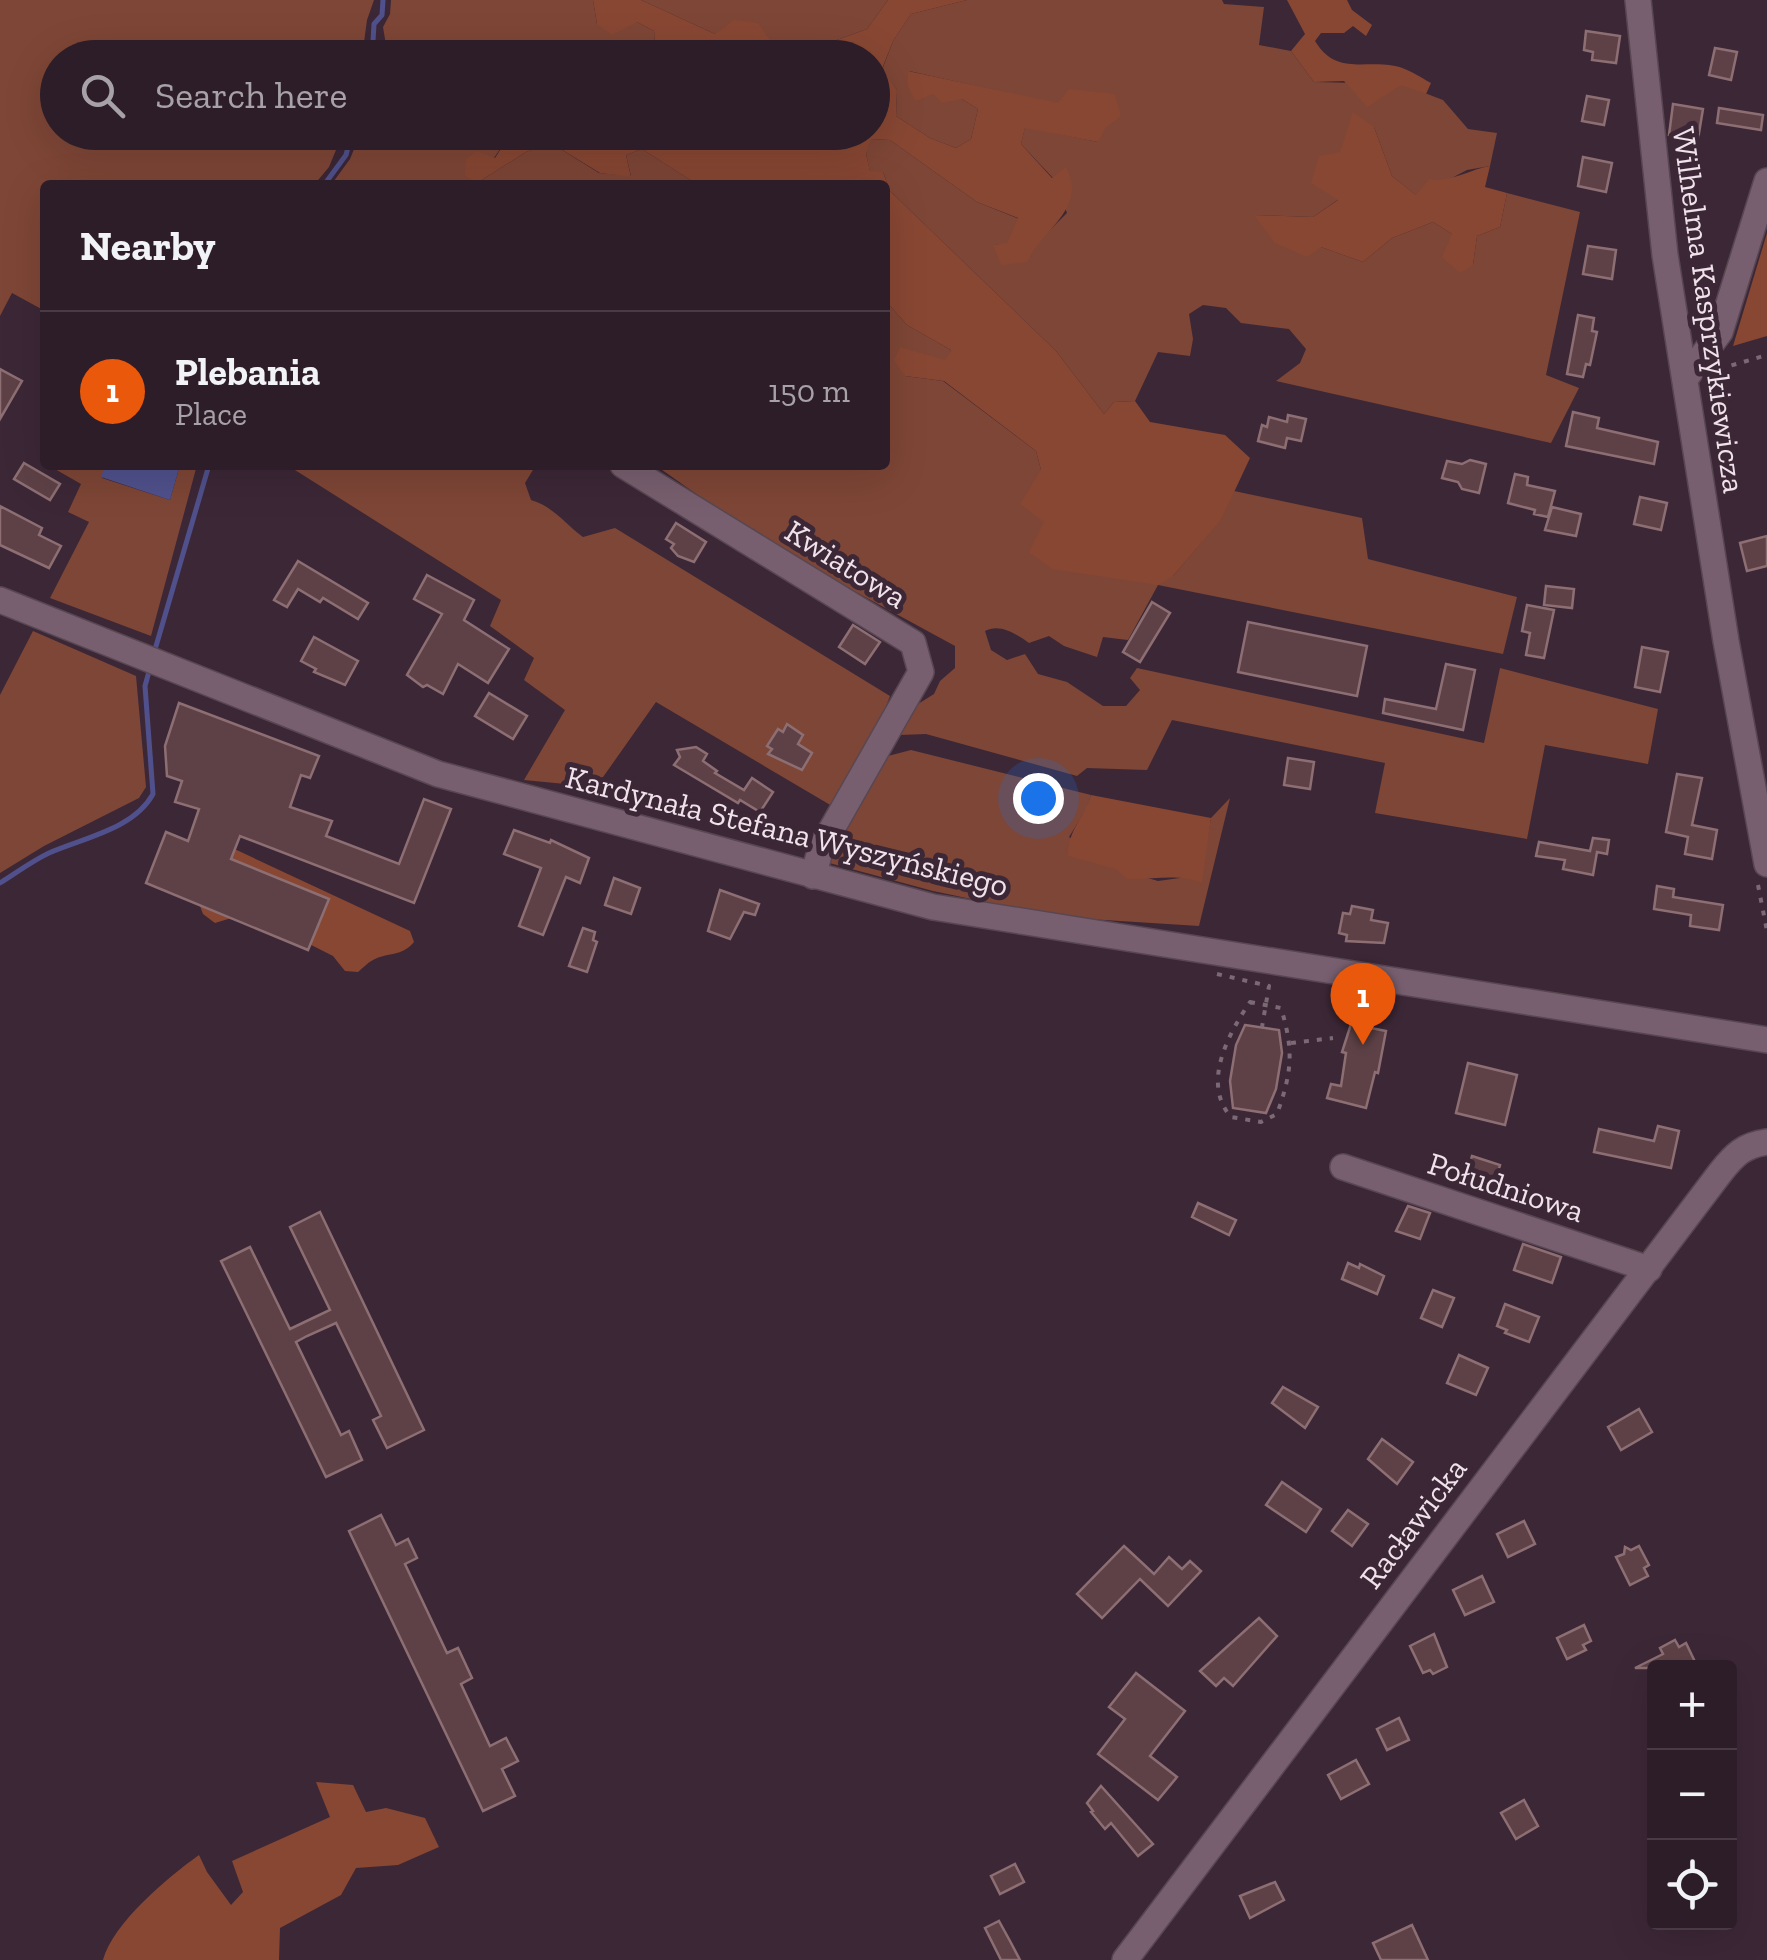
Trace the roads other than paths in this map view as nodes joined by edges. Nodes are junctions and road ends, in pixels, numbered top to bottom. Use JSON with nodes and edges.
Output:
{"nodes":[{"id":1,"x":1638,"y":0,"type":"edge"},
{"id":2,"x":1767,"y":181,"type":"edge"},
{"id":3,"x":1685,"y":379,"type":"junction"},
{"id":4,"x":631,"y":470,"type":"edge"},
{"id":5,"x":0,"y":600,"type":"edge"},
{"id":6,"x":1767,"y":864,"type":"edge"},
{"id":7,"x":813,"y":876,"type":"junction"},
{"id":8,"x":1767,"y":1040,"type":"edge"},
{"id":9,"x":1767,"y":1142,"type":"edge"},
{"id":10,"x":1344,"y":1167,"type":"dead end"},
{"id":11,"x":1649,"y":1269,"type":"junction"},
{"id":12,"x":1130,"y":1957,"type":"edge"}],
"edges":[{"from":1,"to":3,"type":"street","name":"Wilhelma Kasprzykiewicza"},
{"from":2,"to":3,"type":"street"},
{"from":3,"to":6,"type":"street","name":"Wilhelma Kasprzykiewicza"},
{"from":4,"to":7,"type":"street","name":"Kwiatowa"},
{"from":5,"to":7,"type":"street","name":"Kardynała Stefana Wyszyńskiego"},
{"from":7,"to":8,"type":"street","name":"Kardynała Stefana Wyszyńskiego"},
{"from":9,"to":11,"type":"street","name":"Racławicka"},
{"from":10,"to":11,"type":"street","name":"Południowa"},
{"from":11,"to":12,"type":"street","name":"Racławicka"}]}
